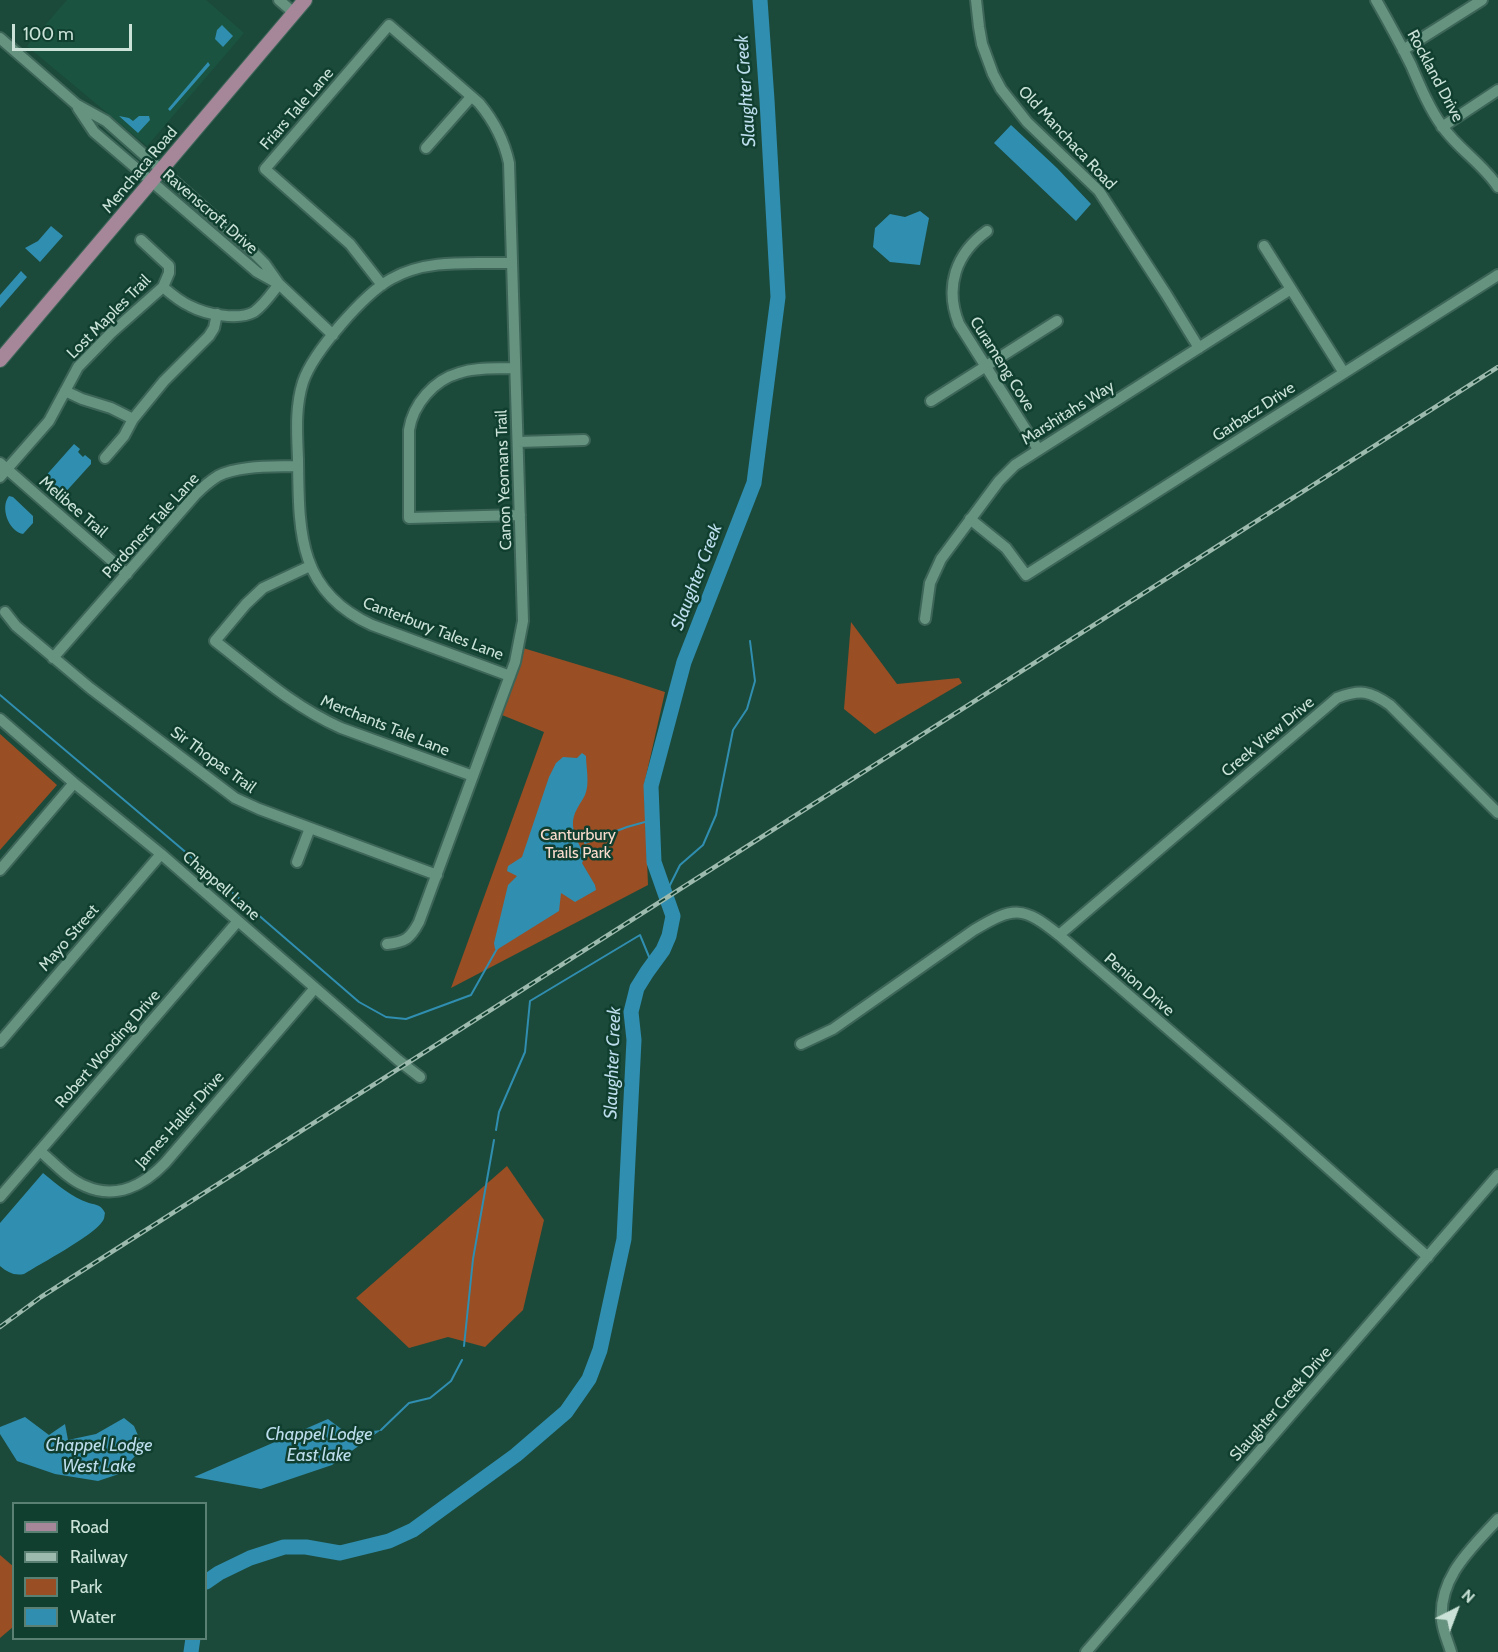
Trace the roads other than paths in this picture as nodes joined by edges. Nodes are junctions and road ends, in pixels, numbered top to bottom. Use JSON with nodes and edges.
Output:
{"nodes":[{"id":1,"x":279,"y":0,"type":"edge"},
{"id":2,"x":304,"y":0,"type":"edge"},
{"id":3,"x":976,"y":0,"type":"edge"},
{"id":4,"x":1376,"y":0,"type":"edge"},
{"id":5,"x":1482,"y":0,"type":"edge"},
{"id":6,"x":294,"y":13,"type":"junction"},
{"id":7,"x":389,"y":25,"type":"joint"},
{"id":8,"x":0,"y":38,"type":"edge"},
{"id":9,"x":1403,"y":50,"type":"junction"},
{"id":10,"x":1498,"y":90,"type":"edge"},
{"id":11,"x":471,"y":97,"type":"junction"},
{"id":12,"x":77,"y":105,"type":"junction"},
{"id":13,"x":1442,"y":127,"type":"junction"},
{"id":14,"x":426,"y":148,"type":"dead end"},
{"id":15,"x":162,"y":171,"type":"junction"},
{"id":16,"x":152,"y":182,"type":"junction"},
{"id":17,"x":1498,"y":187,"type":"edge"},
{"id":18,"x":987,"y":231,"type":"dead end"},
{"id":19,"x":141,"y":240,"type":"dead end"},
{"id":20,"x":1264,"y":246,"type":"dead end"},
{"id":21,"x":512,"y":262,"type":"junction"},
{"id":22,"x":1498,"y":275,"type":"edge"},
{"id":23,"x":279,"y":284,"type":"junction"},
{"id":24,"x":382,"y":285,"type":"junction"},
{"id":25,"x":163,"y":287,"type":"junction"},
{"id":26,"x":1291,"y":289,"type":"junction"},
{"id":27,"x":217,"y":314,"type":"junction"},
{"id":28,"x":1057,"y":321,"type":"dead end"},
{"id":29,"x":333,"y":335,"type":"junction"},
{"id":30,"x":1199,"y":348,"type":"junction"},
{"id":31,"x":0,"y":360,"type":"edge"},
{"id":32,"x":985,"y":366,"type":"junction"},
{"id":33,"x":515,"y":368,"type":"junction"},
{"id":34,"x":1344,"y":373,"type":"junction"},
{"id":35,"x":65,"y":391,"type":"junction"},
{"id":36,"x":931,"y":401,"type":"dead end"},
{"id":37,"x":133,"y":419,"type":"junction"},
{"id":38,"x":584,"y":440,"type":"dead end"},
{"id":39,"x":518,"y":442,"type":"junction"},
{"id":40,"x":1038,"y":449,"type":"junction"},
{"id":41,"x":105,"y":458,"type":"dead end"},
{"id":42,"x":298,"y":466,"type":"junction"},
{"id":43,"x":2,"y":470,"type":"edge"},
{"id":44,"x":520,"y":515,"type":"junction"},
{"id":45,"x":970,"y":519,"type":"junction"},
{"id":46,"x":310,"y":566,"type":"junction"},
{"id":47,"x":127,"y":574,"type":"junction"},
{"id":48,"x":5,"y":612,"type":"dead end"},
{"id":49,"x":925,"y":619,"type":"dead end"},
{"id":50,"x":53,"y":658,"type":"junction"},
{"id":51,"x":510,"y":676,"type":"junction"},
{"id":52,"x":0,"y":719,"type":"edge"},
{"id":53,"x":473,"y":776,"type":"junction"},
{"id":54,"x":74,"y":783,"type":"junction"},
{"id":55,"x":1498,"y":813,"type":"edge"},
{"id":56,"x":310,"y":828,"type":"junction"},
{"id":57,"x":161,"y":854,"type":"junction"},
{"id":58,"x":297,"y":862,"type":"dead end"},
{"id":59,"x":0,"y":870,"type":"edge"},
{"id":60,"x":437,"y":875,"type":"junction"},
{"id":61,"x":238,"y":921,"type":"junction"},
{"id":62,"x":1059,"y":935,"type":"junction"},
{"id":63,"x":387,"y":944,"type":"dead end"},
{"id":64,"x":315,"y":988,"type":"junction"},
{"id":65,"x":0,"y":1042,"type":"edge"},
{"id":66,"x":801,"y":1044,"type":"dead end"},
{"id":67,"x":420,"y":1077,"type":"dead end"},
{"id":68,"x":40,"y":1151,"type":"junction"},
{"id":69,"x":1498,"y":1175,"type":"edge"},
{"id":70,"x":0,"y":1197,"type":"edge"},
{"id":71,"x":1428,"y":1257,"type":"junction"},
{"id":72,"x":1498,"y":1519,"type":"edge"},
{"id":73,"x":1086,"y":1652,"type":"edge"},
{"id":74,"x":1451,"y":1652,"type":"edge"}],
"edges":[{"from":1,"to":6,"type":"street"},
{"from":2,"to":6,"type":"main road","name":"Menchaca Road"},
{"from":3,"to":30,"type":"street","name":"Old Manchaca Road"},
{"from":4,"to":9,"type":"street","name":"Rockland Drive"},
{"from":5,"to":9,"type":"street"},
{"from":6,"to":15,"type":"main road","name":"Menchaca Road"},
{"from":7,"to":11,"type":"street","name":"Canon Yeomans Trail"},
{"from":7,"to":24,"type":"street","name":"Friars Tale Lane"},
{"from":8,"to":12,"type":"street","name":"Ravenscroft Drive"},
{"from":9,"to":13,"type":"street","name":"Rockland Drive"},
{"from":10,"to":13,"type":"street"},
{"from":11,"to":14,"type":"street"},
{"from":11,"to":21,"type":"street","name":"Canon Yeomans Trail"},
{"from":12,"to":15,"type":"street","name":"Ravenscroft Drive"},
{"from":12,"to":16,"type":"street","name":"Ravenscroft Drive"},
{"from":13,"to":17,"type":"street","name":"Rockland Drive"},
{"from":15,"to":16,"type":"main road","name":"Menchaca Road"},
{"from":15,"to":23,"type":"street","name":"Ravenscroft Drive"},
{"from":16,"to":23,"type":"street","name":"Ravenscroft Drive"},
{"from":16,"to":31,"type":"main road","name":"Menchaca Road"},
{"from":18,"to":32,"type":"street","name":"Curameng Cove"},
{"from":19,"to":25,"type":"street","name":"Lost Maples Trail"},
{"from":20,"to":26,"type":"street"},
{"from":21,"to":24,"type":"street","name":"Canterbury Tales Lane"},
{"from":21,"to":33,"type":"street","name":"Canon Yeomans Trail"},
{"from":22,"to":34,"type":"street","name":"Garbacz Drive"},
{"from":23,"to":27,"type":"street"},
{"from":23,"to":29,"type":"street","name":"Ravenscroft Drive"},
{"from":24,"to":29,"type":"street","name":"Canterbury Tales Lane"},
{"from":25,"to":27,"type":"street"},
{"from":25,"to":35,"type":"street","name":"Lost Maples Trail"},
{"from":26,"to":30,"type":"street","name":"Marshitahs Way"},
{"from":26,"to":34,"type":"street"},
{"from":27,"to":37,"type":"street"},
{"from":28,"to":32,"type":"street"},
{"from":29,"to":42,"type":"street","name":"Canterbury Tales Lane"},
{"from":30,"to":40,"type":"street","name":"Marshitahs Way"},
{"from":32,"to":36,"type":"street"},
{"from":32,"to":40,"type":"street","name":"Curameng Cove"},
{"from":33,"to":39,"type":"street","name":"Canon Yeomans Trail"},
{"from":33,"to":44,"type":"street"},
{"from":34,"to":45,"type":"street","name":"Garbacz Drive"},
{"from":35,"to":37,"type":"street"},
{"from":35,"to":43,"type":"street","name":"Lost Maples Trail"},
{"from":37,"to":41,"type":"street"},
{"from":38,"to":39,"type":"street"},
{"from":39,"to":44,"type":"street","name":"Canon Yeomans Trail"},
{"from":40,"to":45,"type":"street","name":"Marshitahs Way"},
{"from":42,"to":46,"type":"street","name":"Canterbury Tales Lane"},
{"from":42,"to":47,"type":"street","name":"Pardoners Tale Lane"},
{"from":43,"to":47,"type":"street","name":"Melibee Trail"},
{"from":44,"to":51,"type":"street","name":"Canon Yeomans Trail"},
{"from":45,"to":49,"type":"street","name":"Marshitahs Way"},
{"from":46,"to":51,"type":"street","name":"Canterbury Tales Lane"},
{"from":46,"to":53,"type":"street","name":"Merchants Tale Lane"},
{"from":47,"to":50,"type":"street","name":"Pardoners Tale Lane"},
{"from":48,"to":50,"type":"street","name":"Sir Thopas Trail"},
{"from":50,"to":56,"type":"street","name":"Sir Thopas Trail"},
{"from":51,"to":53,"type":"street","name":"Canon Yeomans Trail"},
{"from":52,"to":54,"type":"street","name":"Chappell Lane"},
{"from":53,"to":60,"type":"street","name":"Canon Yeomans Trail"},
{"from":54,"to":57,"type":"street","name":"Chappell Lane"},
{"from":54,"to":59,"type":"street"},
{"from":55,"to":62,"type":"street","name":"Creek View Drive"},
{"from":56,"to":58,"type":"street"},
{"from":56,"to":60,"type":"street","name":"Sir Thopas Trail"},
{"from":57,"to":61,"type":"street","name":"Chappell Lane"},
{"from":57,"to":65,"type":"street","name":"Mayo Street"},
{"from":60,"to":63,"type":"street","name":"Canon Yeomans Trail"},
{"from":61,"to":64,"type":"street","name":"Chappell Lane"},
{"from":61,"to":68,"type":"street","name":"Robert Wooding Drive"},
{"from":62,"to":66,"type":"street","name":"Penion Drive"},
{"from":62,"to":71,"type":"street","name":"Penion Drive"},
{"from":64,"to":67,"type":"street","name":"Chappell Lane"},
{"from":64,"to":68,"type":"street","name":"James Haller Drive"},
{"from":68,"to":70,"type":"street","name":"Robert Wooding Drive"},
{"from":69,"to":71,"type":"street","name":"Slaughter Creek Drive"},
{"from":71,"to":73,"type":"street","name":"Slaughter Creek Drive"},
{"from":72,"to":74,"type":"street"}]}
